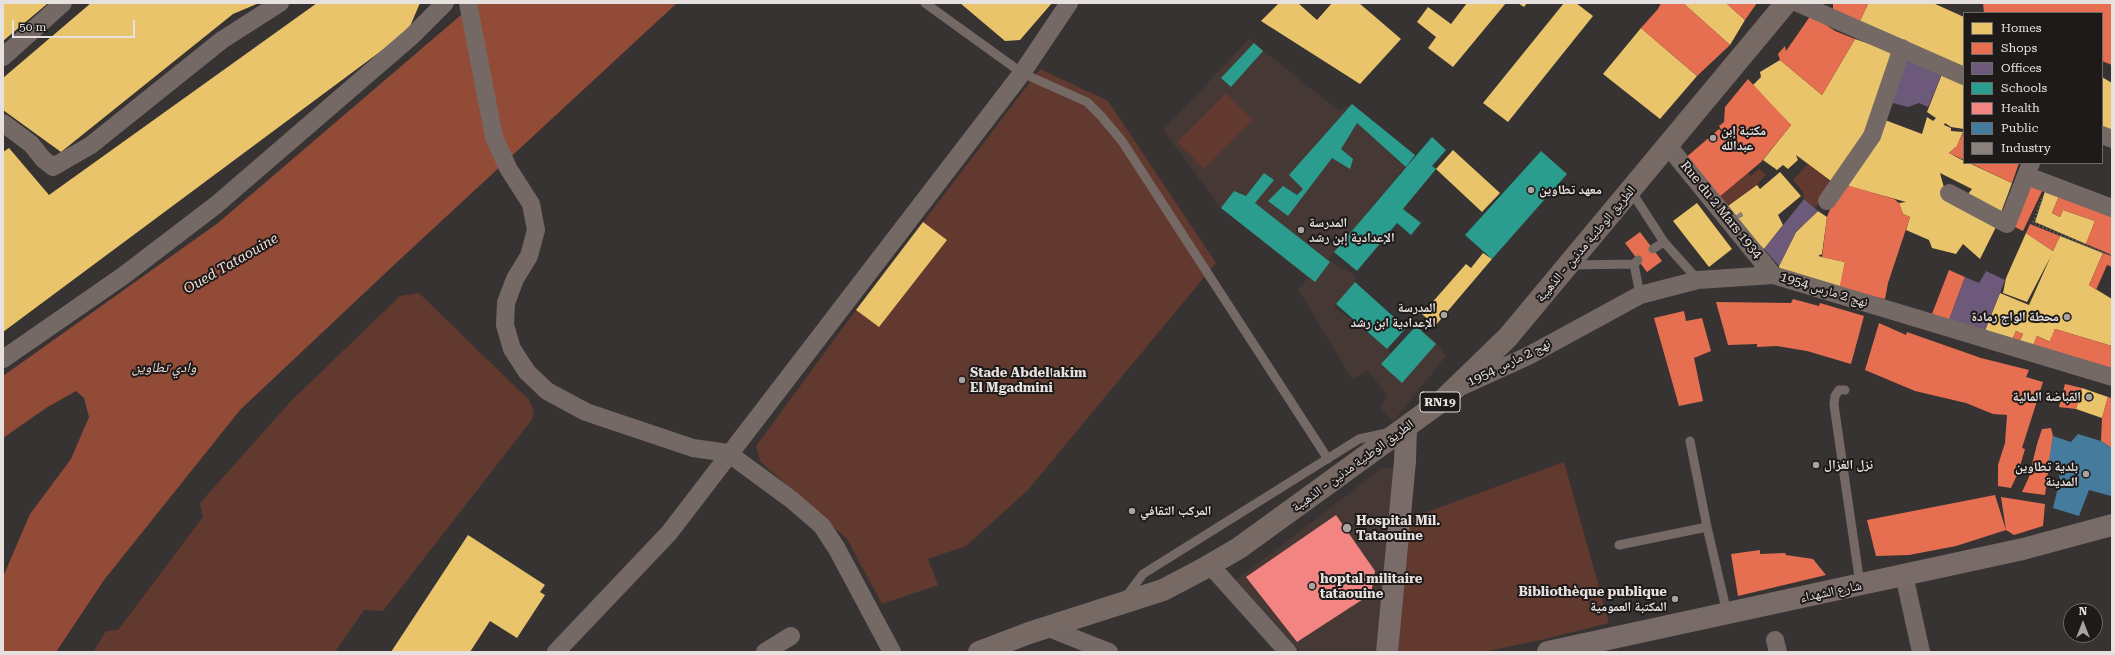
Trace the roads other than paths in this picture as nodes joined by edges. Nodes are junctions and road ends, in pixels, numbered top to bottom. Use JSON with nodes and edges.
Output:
{"nodes":[{"id":1,"x":63,"y":3,"type":"edge"},
{"id":2,"x":280,"y":3,"type":"edge"},
{"id":3,"x":445,"y":3,"type":"edge"},
{"id":4,"x":468,"y":3,"type":"edge"},
{"id":5,"x":925,"y":3,"type":"edge"},
{"id":6,"x":1070,"y":3,"type":"edge"},
{"id":7,"x":1786,"y":3,"type":"edge"},
{"id":8,"x":1798,"y":3,"type":"edge"},
{"id":9,"x":1902,"y":48,"type":"junction"},
{"id":10,"x":3,"y":58,"type":"edge"},
{"id":11,"x":1022,"y":73,"type":"junction"},
{"id":12,"x":1963,"y":76,"type":"edge"},
{"id":13,"x":5,"y":127,"type":"edge"},
{"id":14,"x":1668,"y":146,"type":"junction"},
{"id":15,"x":2029,"y":170,"type":"edge"},
{"id":16,"x":1631,"y":191,"type":"junction"},
{"id":17,"x":1949,"y":193,"type":"dead end"},
{"id":18,"x":1828,"y":201,"type":"dead end"},
{"id":19,"x":2112,"y":208,"type":"edge"},
{"id":20,"x":1664,"y":242,"type":"junction"},
{"id":21,"x":1653,"y":249,"type":"dead end"},
{"id":22,"x":1569,"y":265,"type":"junction"},
{"id":23,"x":1773,"y":275,"type":"junction"},
{"id":24,"x":1698,"y":280,"type":"junction"},
{"id":25,"x":1640,"y":295,"type":"junction"},
{"id":26,"x":3,"y":359,"type":"edge"},
{"id":27,"x":2112,"y":377,"type":"edge"},
{"id":28,"x":1455,"y":390,"type":"junction"},
{"id":29,"x":1845,"y":390,"type":"dead end"},
{"id":30,"x":1406,"y":428,"type":"junction"},
{"id":31,"x":1690,"y":441,"type":"dead end"},
{"id":32,"x":728,"y":453,"type":"junction"},
{"id":33,"x":1328,"y":459,"type":"junction"},
{"id":34,"x":2112,"y":525,"type":"edge"},
{"id":35,"x":1707,"y":527,"type":"junction"},
{"id":36,"x":1619,"y":545,"type":"dead end"},
{"id":37,"x":1210,"y":565,"type":"junction"},
{"id":38,"x":1904,"y":575,"type":"junction"},
{"id":39,"x":1861,"y":585,"type":"junction"},
{"id":40,"x":1120,"y":604,"type":"junction"},
{"id":41,"x":1727,"y":614,"type":"junction"},
{"id":42,"x":1046,"y":627,"type":"junction"},
{"id":43,"x":791,"y":636,"type":"dead end"},
{"id":44,"x":556,"y":652,"type":"edge"},
{"id":45,"x":765,"y":652,"type":"edge"},
{"id":46,"x":892,"y":652,"type":"edge"},
{"id":47,"x":979,"y":652,"type":"edge"},
{"id":48,"x":1106,"y":652,"type":"edge"},
{"id":49,"x":1288,"y":652,"type":"edge"},
{"id":50,"x":1387,"y":652,"type":"edge"},
{"id":51,"x":1548,"y":652,"type":"edge"},
{"id":52,"x":1921,"y":652,"type":"edge"}],
"edges":[{"from":1,"to":10,"type":"street"},
{"from":2,"to":13,"type":"street"},
{"from":3,"to":26,"type":"street"},
{"from":4,"to":32,"type":"street"},
{"from":5,"to":11,"type":"lane"},
{"from":6,"to":11,"type":"street"},
{"from":7,"to":14,"type":"main road","name":"الطريق الوطنية مدنين - الذهيبة","number":"RN19"},
{"from":8,"to":9,"type":"street"},
{"from":9,"to":12,"type":"street"},
{"from":9,"to":18,"type":"street"},
{"from":11,"to":32,"type":"street"},
{"from":11,"to":33,"type":"lane"},
{"from":14,"to":16,"type":"main road","name":"الطريق الوطنية مدنين - الذهيبة","number":"RN19"},
{"from":14,"to":23,"type":"street","name":"Rue du 2 Mars 1934"},
{"from":15,"to":17,"type":"street"},
{"from":15,"to":19,"type":"street"},
{"from":16,"to":20,"type":"lane"},
{"from":16,"to":22,"type":"main road","name":"الطريق الوطنية مدنين - الذهيبة","number":"RN19"},
{"from":20,"to":21,"type":"lane"},
{"from":20,"to":24,"type":"lane"},
{"from":22,"to":25,"type":"lane"},
{"from":22,"to":28,"type":"main road","name":"الطريق الوطنية مدنين - الذهيبة","number":"RN19"},
{"from":23,"to":24,"type":"street","name":"نهج 2 مارس 1954"},
{"from":23,"to":27,"type":"street","name":"نهج 2 مارس 1954"},
{"from":24,"to":25,"type":"street","name":"نهج 2 مارس 1954"},
{"from":25,"to":28,"type":"street","name":"نهج 2 مارس 1954"},
{"from":28,"to":30,"type":"main road","name":"الطريق الوطنية مدنين - الذهيبة","number":"RN19"},
{"from":29,"to":39,"type":"lane"},
{"from":30,"to":33,"type":"lane"},
{"from":30,"to":37,"type":"main road","name":"الطريق الوطنية مدنين - الذهيبة","number":"RN19"},
{"from":30,"to":50,"type":"main road"},
{"from":31,"to":35,"type":"lane"},
{"from":32,"to":44,"type":"street"},
{"from":32,"to":46,"type":"street"},
{"from":33,"to":40,"type":"lane"},
{"from":34,"to":38,"type":"main road","name":"شارع الشهداء"},
{"from":35,"to":36,"type":"lane"},
{"from":35,"to":41,"type":"lane"},
{"from":37,"to":40,"type":"main road","name":"الطريق الوطنية مدنين - الذهيبة","number":"RN19"},
{"from":37,"to":49,"type":"street"},
{"from":38,"to":39,"type":"main road","name":"شارع الشهداء"},
{"from":38,"to":52,"type":"street"},
{"from":39,"to":41,"type":"main road","name":"شارع الشهداء"},
{"from":40,"to":42,"type":"main road","name":"الطريق الوطنية مدنين - الذهيبة","number":"RN19"},
{"from":41,"to":51,"type":"main road","name":"شارع الشهداء"},
{"from":42,"to":47,"type":"main road","name":"الطريق الوطنية مدنين - الذهيبة","number":"RN19"},
{"from":42,"to":48,"type":"street"},
{"from":43,"to":45,"type":"street"}]}
